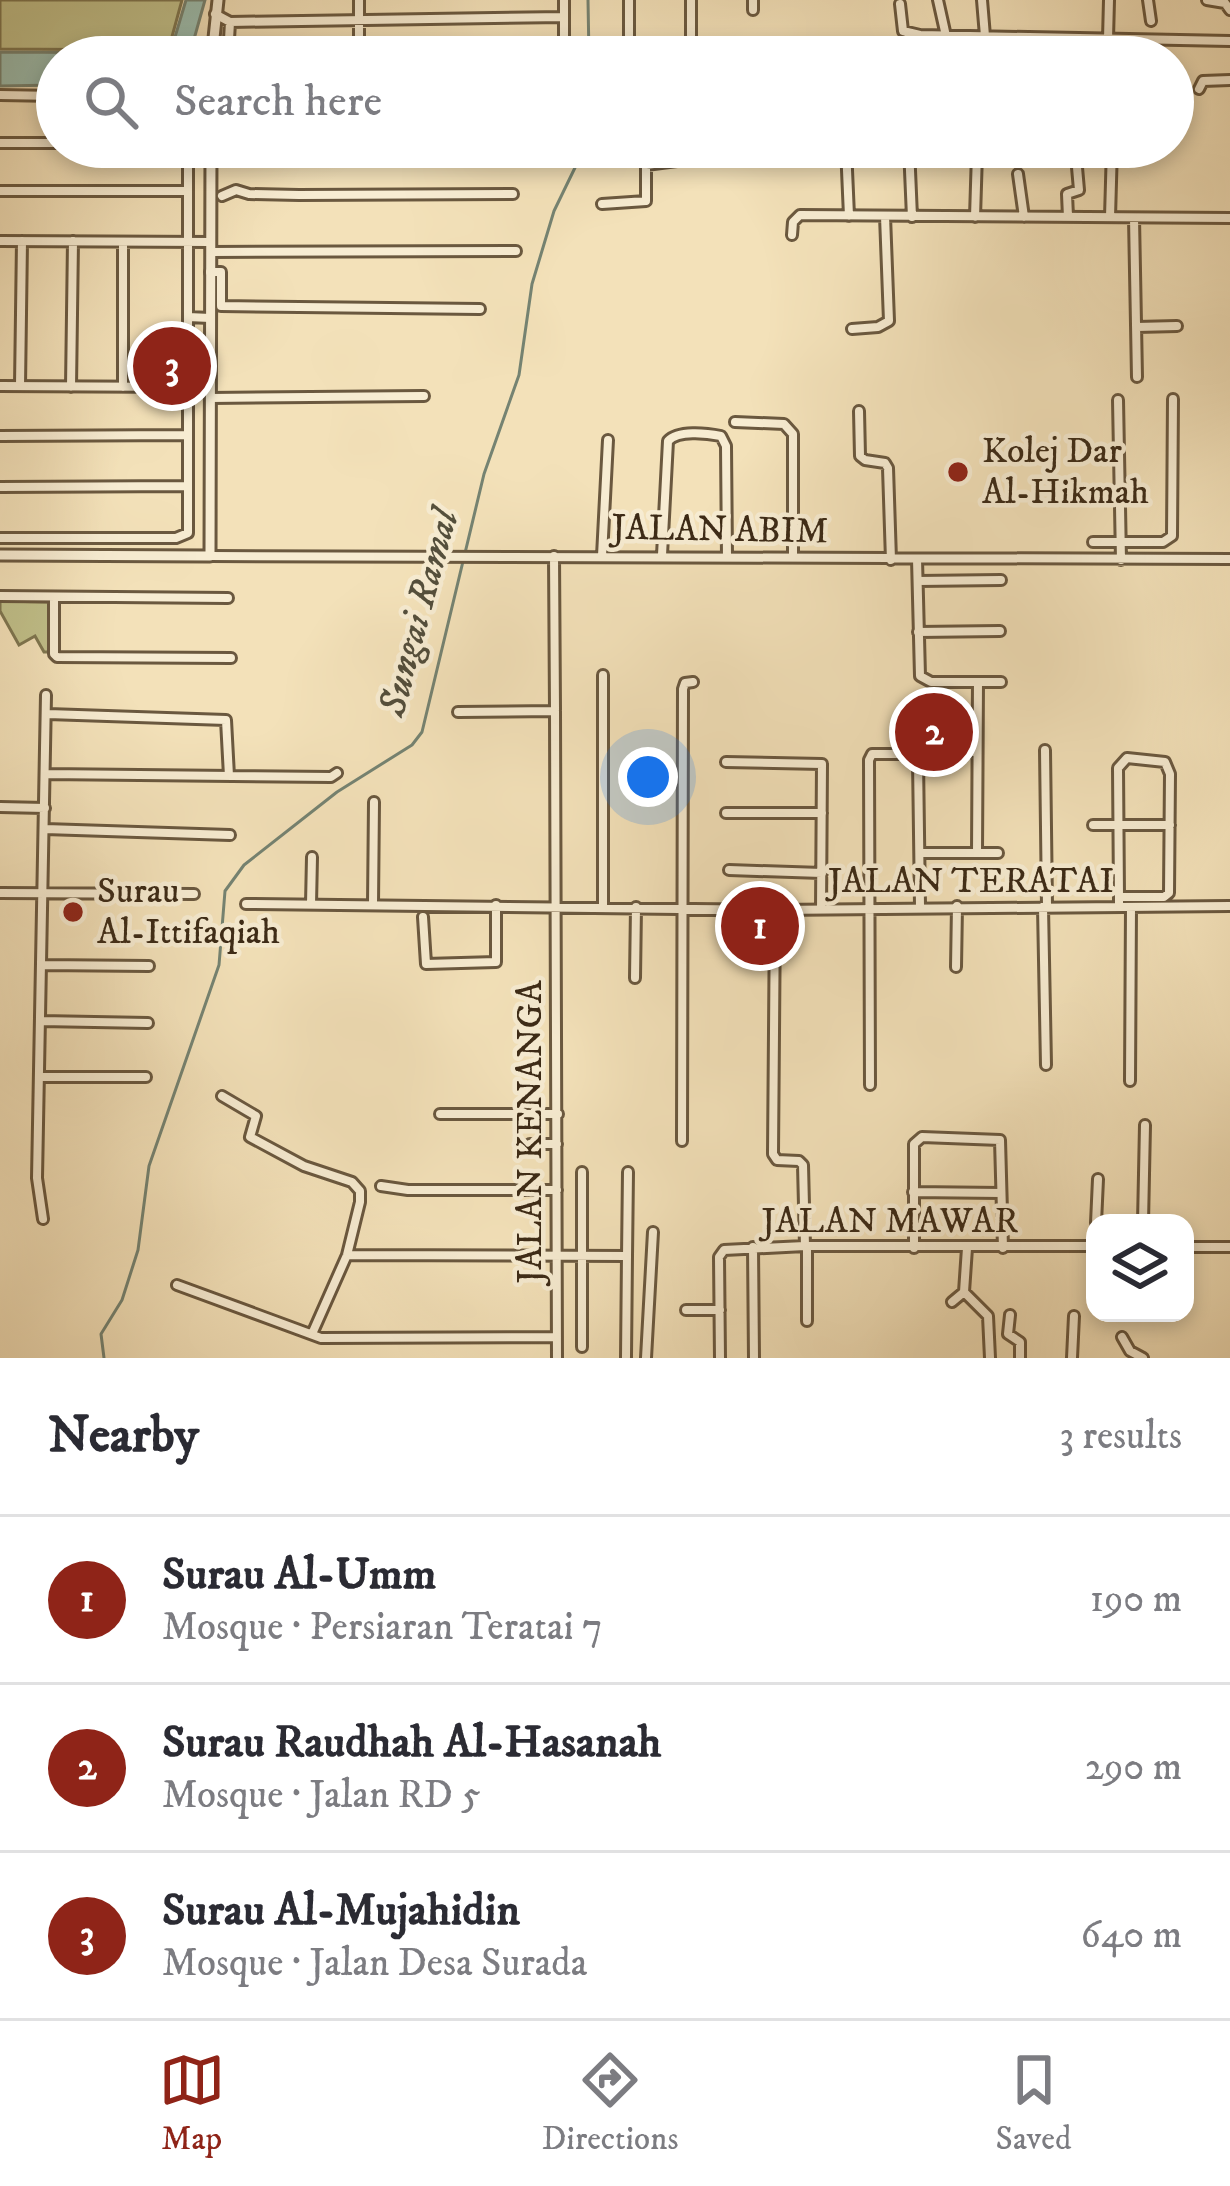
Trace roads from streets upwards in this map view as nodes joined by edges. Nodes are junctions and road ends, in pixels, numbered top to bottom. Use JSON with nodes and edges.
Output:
{"nodes":[{"id":1,"x":218,"y":0,"type":"edge"},
{"id":2,"x":359,"y":0,"type":"edge"},
{"id":3,"x":564,"y":0,"type":"edge"},
{"id":4,"x":629,"y":0,"type":"edge"},
{"id":5,"x":691,"y":0,"type":"edge"},
{"id":6,"x":938,"y":0,"type":"edge"},
{"id":7,"x":982,"y":0,"type":"edge"},
{"id":8,"x":1109,"y":0,"type":"edge"},
{"id":9,"x":1148,"y":0,"type":"edge"},
{"id":10,"x":1207,"y":0,"type":"edge"},
{"id":11,"x":900,"y":4,"type":"dead end"},
{"id":12,"x":1230,"y":11,"type":"edge"},
{"id":13,"x":214,"y":14,"type":"junction"},
{"id":14,"x":564,"y":17,"type":"junction"},
{"id":15,"x":359,"y":18,"type":"junction"},
{"id":16,"x":1151,"y":21,"type":"dead end"},
{"id":17,"x":230,"y":22,"type":"junction"},
{"id":18,"x":1230,"y":22,"type":"edge"},
{"id":19,"x":909,"y":33,"type":"junction"},
{"id":20,"x":213,"y":36,"type":"edge"},
{"id":21,"x":229,"y":36,"type":"edge"},
{"id":22,"x":359,"y":36,"type":"edge"},
{"id":23,"x":564,"y":36,"type":"edge"},
{"id":24,"x":629,"y":36,"type":"edge"},
{"id":25,"x":691,"y":36,"type":"edge"},
{"id":26,"x":908,"y":36,"type":"edge"},
{"id":27,"x":946,"y":36,"type":"junction"},
{"id":28,"x":958,"y":36,"type":"joint"},
{"id":29,"x":987,"y":36,"type":"joint"},
{"id":30,"x":1109,"y":36,"type":"edge"},
{"id":31,"x":1194,"y":40,"type":"edge"},
{"id":32,"x":1230,"y":41,"type":"edge"},
{"id":33,"x":1230,"y":80,"type":"edge"},
{"id":34,"x":1199,"y":89,"type":"dead end"},
{"id":35,"x":0,"y":95,"type":"edge"},
{"id":36,"x":36,"y":96,"type":"edge"},
{"id":37,"x":0,"y":142,"type":"edge"},
{"id":38,"x":36,"y":143,"type":"edge"},
{"id":39,"x":188,"y":168,"type":"edge"},
{"id":40,"x":213,"y":168,"type":"edge"},
{"id":41,"x":646,"y":168,"type":"edge"},
{"id":42,"x":847,"y":168,"type":"edge"},
{"id":43,"x":910,"y":168,"type":"edge"},
{"id":44,"x":977,"y":168,"type":"edge"},
{"id":45,"x":1077,"y":168,"type":"edge"},
{"id":46,"x":1111,"y":168,"type":"edge"},
{"id":47,"x":1018,"y":174,"type":"dead end"},
{"id":48,"x":0,"y":191,"type":"edge"},
{"id":49,"x":188,"y":191,"type":"junction"},
{"id":50,"x":513,"y":194,"type":"dead end"},
{"id":51,"x":216,"y":196,"type":"junction"},
{"id":52,"x":602,"y":204,"type":"dead end"},
{"id":53,"x":849,"y":216,"type":"junction"},
{"id":54,"x":884,"y":216,"type":"junction"},
{"id":55,"x":913,"y":217,"type":"junction"},
{"id":56,"x":975,"y":217,"type":"junction"},
{"id":57,"x":1024,"y":217,"type":"junction"},
{"id":58,"x":1068,"y":217,"type":"junction"},
{"id":59,"x":1109,"y":217,"type":"junction"},
{"id":60,"x":1134,"y":218,"type":"junction"},
{"id":61,"x":1230,"y":218,"type":"edge"},
{"id":62,"x":792,"y":235,"type":"dead end"},
{"id":63,"x":0,"y":241,"type":"edge"},
{"id":64,"x":22,"y":241,"type":"junction"},
{"id":65,"x":73,"y":242,"type":"junction"},
{"id":66,"x":123,"y":242,"type":"junction"},
{"id":67,"x":188,"y":242,"type":"junction"},
{"id":68,"x":211,"y":247,"type":"junction"},
{"id":69,"x":516,"y":251,"type":"dead end"},
{"id":70,"x":210,"y":272,"type":"junction"},
{"id":71,"x":480,"y":309,"type":"dead end"},
{"id":72,"x":188,"y":317,"type":"junction"},
{"id":73,"x":210,"y":318,"type":"junction"},
{"id":74,"x":1137,"y":326,"type":"junction"},
{"id":75,"x":1177,"y":326,"type":"dead end"},
{"id":76,"x":852,"y":329,"type":"dead end"},
{"id":77,"x":1137,"y":377,"type":"dead end"},
{"id":78,"x":0,"y":386,"type":"edge"},
{"id":79,"x":20,"y":386,"type":"junction"},
{"id":80,"x":71,"y":387,"type":"junction"},
{"id":81,"x":123,"y":387,"type":"junction"},
{"id":82,"x":188,"y":387,"type":"junction"},
{"id":83,"x":424,"y":396,"type":"dead end"},
{"id":84,"x":210,"y":398,"type":"junction"},
{"id":85,"x":1173,"y":399,"type":"dead end"},
{"id":86,"x":1118,"y":400,"type":"dead end"},
{"id":87,"x":859,"y":411,"type":"dead end"},
{"id":88,"x":736,"y":422,"type":"dead end"},
{"id":89,"x":0,"y":436,"type":"edge"},
{"id":90,"x":188,"y":436,"type":"junction"},
{"id":91,"x":608,"y":440,"type":"dead end"},
{"id":92,"x":188,"y":486,"type":"junction"},
{"id":93,"x":0,"y":487,"type":"edge"},
{"id":94,"x":0,"y":538,"type":"edge"},
{"id":95,"x":1093,"y":542,"type":"dead end"},
{"id":96,"x":1121,"y":542,"type":"junction"},
{"id":97,"x":0,"y":555,"type":"edge"},
{"id":98,"x":662,"y":555,"type":"junction"},
{"id":99,"x":210,"y":556,"type":"junction"},
{"id":100,"x":554,"y":556,"type":"junction"},
{"id":101,"x":602,"y":556,"type":"junction"},
{"id":102,"x":793,"y":556,"type":"junction"},
{"id":103,"x":727,"y":557,"type":"junction"},
{"id":104,"x":917,"y":559,"type":"junction"},
{"id":105,"x":1230,"y":559,"type":"edge"},
{"id":106,"x":892,"y":560,"type":"junction"},
{"id":107,"x":1121,"y":560,"type":"junction"},
{"id":108,"x":1001,"y":580,"type":"dead end"},
{"id":109,"x":918,"y":581,"type":"junction"},
{"id":110,"x":2,"y":596,"type":"edge"},
{"id":111,"x":54,"y":597,"type":"junction"},
{"id":112,"x":229,"y":598,"type":"dead end"},
{"id":113,"x":1000,"y":631,"type":"dead end"},
{"id":114,"x":918,"y":632,"type":"junction"},
{"id":115,"x":230,"y":658,"type":"dead end"},
{"id":116,"x":604,"y":675,"type":"dead end"},
{"id":117,"x":693,"y":682,"type":"dead end"},
{"id":118,"x":978,"y":682,"type":"junction"},
{"id":119,"x":1001,"y":682,"type":"dead end"},
{"id":120,"x":46,"y":695,"type":"dead end"},
{"id":121,"x":555,"y":711,"type":"junction"},
{"id":122,"x":458,"y":712,"type":"dead end"},
{"id":123,"x":48,"y":714,"type":"junction"},
{"id":124,"x":1046,"y":750,"type":"dead end"},
{"id":125,"x":977,"y":752,"type":"junction"},
{"id":126,"x":907,"y":754,"type":"dead end"},
{"id":127,"x":726,"y":762,"type":"dead end"},
{"id":128,"x":337,"y":773,"type":"dead end"},
{"id":129,"x":46,"y":774,"type":"junction"},
{"id":130,"x":229,"y":776,"type":"junction"},
{"id":131,"x":374,"y":802,"type":"dead end"},
{"id":132,"x":0,"y":808,"type":"edge"},
{"id":133,"x":45,"y":808,"type":"junction"},
{"id":134,"x":726,"y":813,"type":"dead end"},
{"id":135,"x":822,"y":813,"type":"junction"},
{"id":136,"x":1093,"y":825,"type":"dead end"},
{"id":137,"x":1118,"y":825,"type":"junction"},
{"id":138,"x":1170,"y":825,"type":"junction"},
{"id":139,"x":45,"y":829,"type":"junction"},
{"id":140,"x":230,"y":836,"type":"dead end"},
{"id":141,"x":920,"y":853,"type":"junction"},
{"id":142,"x":976,"y":853,"type":"junction"},
{"id":143,"x":998,"y":853,"type":"dead end"},
{"id":144,"x":312,"y":857,"type":"dead end"},
{"id":145,"x":729,"y":870,"type":"dead end"},
{"id":146,"x":822,"y":873,"type":"junction"},
{"id":147,"x":0,"y":893,"type":"edge"},
{"id":148,"x":43,"y":893,"type":"junction"},
{"id":149,"x":194,"y":894,"type":"dead end"},
{"id":150,"x":1119,"y":902,"type":"junction"},
{"id":151,"x":247,"y":904,"type":"dead end"},
{"id":152,"x":311,"y":904,"type":"junction"},
{"id":153,"x":373,"y":904,"type":"junction"},
{"id":154,"x":496,"y":905,"type":"junction"},
{"id":155,"x":558,"y":906,"type":"junction"},
{"id":156,"x":870,"y":906,"type":"junction"},
{"id":157,"x":920,"y":906,"type":"junction"},
{"id":158,"x":957,"y":906,"type":"junction"},
{"id":159,"x":1045,"y":906,"type":"junction"},
{"id":160,"x":1230,"y":906,"type":"edge"},
{"id":161,"x":604,"y":907,"type":"junction"},
{"id":162,"x":636,"y":907,"type":"junction"},
{"id":163,"x":1131,"y":907,"type":"junction"},
{"id":164,"x":683,"y":908,"type":"junction"},
{"id":165,"x":821,"y":909,"type":"junction"},
{"id":166,"x":775,"y":910,"type":"junction"},
{"id":167,"x":423,"y":917,"type":"dead end"},
{"id":168,"x":41,"y":964,"type":"junction"},
{"id":169,"x":149,"y":966,"type":"dead end"},
{"id":170,"x":956,"y":967,"type":"dead end"},
{"id":171,"x":635,"y":978,"type":"dead end"},
{"id":172,"x":41,"y":1021,"type":"junction"},
{"id":173,"x":148,"y":1023,"type":"dead end"},
{"id":174,"x":1046,"y":1065,"type":"dead end"},
{"id":175,"x":39,"y":1077,"type":"junction"},
{"id":176,"x":146,"y":1077,"type":"dead end"},
{"id":177,"x":1130,"y":1081,"type":"dead end"},
{"id":178,"x":870,"y":1085,"type":"dead end"},
{"id":179,"x":222,"y":1096,"type":"dead end"},
{"id":180,"x":440,"y":1114,"type":"dead end"},
{"id":181,"x":557,"y":1114,"type":"junction"},
{"id":182,"x":1144,"y":1125,"type":"dead end"},
{"id":183,"x":682,"y":1141,"type":"dead end"},
{"id":184,"x":530,"y":1144,"type":"dead end"},
{"id":185,"x":557,"y":1144,"type":"junction"},
{"id":186,"x":582,"y":1172,"type":"dead end"},
{"id":187,"x":628,"y":1172,"type":"dead end"},
{"id":188,"x":1098,"y":1179,"type":"dead end"},
{"id":189,"x":380,"y":1186,"type":"dead end"},
{"id":190,"x":557,"y":1190,"type":"junction"},
{"id":191,"x":913,"y":1192,"type":"junction"},
{"id":192,"x":1001,"y":1193,"type":"junction"},
{"id":193,"x":1096,"y":1214,"type":"edge"},
{"id":194,"x":1143,"y":1214,"type":"edge"},
{"id":195,"x":43,"y":1219,"type":"dead end"},
{"id":196,"x":653,"y":1232,"type":"dead end"},
{"id":197,"x":806,"y":1246,"type":"junction"},
{"id":198,"x":1086,"y":1246,"type":"edge"},
{"id":199,"x":1194,"y":1246,"type":"edge"},
{"id":200,"x":753,"y":1247,"type":"junction"},
{"id":201,"x":1230,"y":1247,"type":"edge"},
{"id":202,"x":914,"y":1248,"type":"junction"},
{"id":203,"x":967,"y":1248,"type":"junction"},
{"id":204,"x":1003,"y":1248,"type":"junction"},
{"id":205,"x":347,"y":1255,"type":"junction"},
{"id":206,"x":556,"y":1256,"type":"junction"},
{"id":207,"x":582,"y":1256,"type":"junction"},
{"id":208,"x":628,"y":1256,"type":"junction"},
{"id":209,"x":177,"y":1285,"type":"dead end"},
{"id":210,"x":964,"y":1292,"type":"junction"},
{"id":211,"x":952,"y":1302,"type":"dead end"},
{"id":212,"x":686,"y":1310,"type":"dead end"},
{"id":213,"x":720,"y":1310,"type":"junction"},
{"id":214,"x":1010,"y":1315,"type":"dead end"},
{"id":215,"x":1074,"y":1316,"type":"dead end"},
{"id":216,"x":807,"y":1322,"type":"dead end"},
{"id":217,"x":312,"y":1334,"type":"junction"},
{"id":218,"x":557,"y":1337,"type":"junction"},
{"id":219,"x":1122,"y":1337,"type":"dead end"},
{"id":220,"x":582,"y":1347,"type":"dead end"},
{"id":221,"x":626,"y":1357,"type":"edge"},
{"id":222,"x":557,"y":1358,"type":"edge"},
{"id":223,"x":646,"y":1358,"type":"edge"},
{"id":224,"x":720,"y":1358,"type":"edge"},
{"id":225,"x":754,"y":1358,"type":"edge"},
{"id":226,"x":990,"y":1358,"type":"edge"},
{"id":227,"x":1020,"y":1358,"type":"edge"},
{"id":228,"x":1072,"y":1358,"type":"edge"},
{"id":229,"x":1144,"y":1358,"type":"edge"}],
"edges":[{"from":1,"to":13,"type":"street"},
{"from":2,"to":15,"type":"street"},
{"from":3,"to":14,"type":"street"},
{"from":4,"to":24,"type":"street"},
{"from":5,"to":25,"type":"street"},
{"from":6,"to":27,"type":"street"},
{"from":7,"to":29,"type":"street"},
{"from":8,"to":30,"type":"street"},
{"from":9,"to":16,"type":"street"},
{"from":10,"to":12,"type":"street"},
{"from":11,"to":19,"type":"street"},
{"from":12,"to":18,"type":"street"},
{"from":13,"to":17,"type":"street"},
{"from":13,"to":20,"type":"street"},
{"from":14,"to":15,"type":"street"},
{"from":14,"to":23,"type":"street"},
{"from":15,"to":17,"type":"street"},
{"from":15,"to":22,"type":"street"},
{"from":17,"to":21,"type":"street"},
{"from":19,"to":26,"type":"street"},
{"from":19,"to":27,"type":"street"},
{"from":27,"to":28,"type":"street"},
{"from":28,"to":29,"type":"street"},
{"from":31,"to":32,"type":"street"},
{"from":33,"to":34,"type":"street"},
{"from":35,"to":36,"type":"street"},
{"from":37,"to":38,"type":"street"},
{"from":39,"to":49,"type":"street"},
{"from":40,"to":51,"type":"street"},
{"from":41,"to":52,"type":"street"},
{"from":42,"to":53,"type":"street"},
{"from":43,"to":55,"type":"street"},
{"from":44,"to":56,"type":"street"},
{"from":45,"to":58,"type":"street"},
{"from":46,"to":59,"type":"street"},
{"from":47,"to":57,"type":"street"},
{"from":48,"to":49,"type":"street"},
{"from":49,"to":67,"type":"street"},
{"from":50,"to":51,"type":"street"},
{"from":51,"to":68,"type":"street"},
{"from":53,"to":54,"type":"street"},
{"from":53,"to":62,"type":"street"},
{"from":54,"to":55,"type":"street"},
{"from":54,"to":76,"type":"street"},
{"from":55,"to":56,"type":"street"},
{"from":56,"to":57,"type":"street"},
{"from":57,"to":58,"type":"street"},
{"from":58,"to":59,"type":"street"},
{"from":59,"to":60,"type":"street"},
{"from":60,"to":61,"type":"street"},
{"from":60,"to":74,"type":"street"},
{"from":63,"to":64,"type":"street"},
{"from":64,"to":65,"type":"street"},
{"from":64,"to":79,"type":"street"},
{"from":65,"to":66,"type":"street"},
{"from":65,"to":80,"type":"street"},
{"from":66,"to":67,"type":"street"},
{"from":66,"to":81,"type":"street"},
{"from":67,"to":68,"type":"street"},
{"from":67,"to":72,"type":"street"},
{"from":68,"to":69,"type":"street"},
{"from":68,"to":70,"type":"street"},
{"from":70,"to":71,"type":"street"},
{"from":70,"to":73,"type":"street"},
{"from":72,"to":73,"type":"street"},
{"from":72,"to":82,"type":"street"},
{"from":73,"to":84,"type":"street"},
{"from":74,"to":75,"type":"street"},
{"from":74,"to":77,"type":"street"},
{"from":78,"to":79,"type":"street"},
{"from":79,"to":80,"type":"street"},
{"from":80,"to":81,"type":"street"},
{"from":81,"to":82,"type":"street"},
{"from":82,"to":90,"type":"street"},
{"from":83,"to":84,"type":"street"},
{"from":84,"to":99,"type":"street"},
{"from":85,"to":96,"type":"street"},
{"from":86,"to":96,"type":"street"},
{"from":87,"to":106,"type":"street"},
{"from":88,"to":102,"type":"street"},
{"from":89,"to":90,"type":"street"},
{"from":90,"to":92,"type":"street"},
{"from":91,"to":101,"type":"street"},
{"from":92,"to":93,"type":"street"},
{"from":92,"to":94,"type":"street"},
{"from":95,"to":96,"type":"street"},
{"from":96,"to":107,"type":"street"},
{"from":97,"to":99,"type":"street"},
{"from":98,"to":101,"type":"street","name":"JALAN ABIM"},
{"from":98,"to":103,"type":"street","name":"JALAN ABIM"},
{"from":98,"to":103,"type":"street"},
{"from":99,"to":100,"type":"street","name":"JALAN ABIM"},
{"from":100,"to":101,"type":"street","name":"JALAN ABIM"},
{"from":100,"to":121,"type":"street","name":"JALAN KENANGA"},
{"from":102,"to":103,"type":"street","name":"JALAN ABIM"},
{"from":102,"to":106,"type":"street","name":"JALAN ABIM"},
{"from":104,"to":106,"type":"street","name":"JALAN ABIM"},
{"from":104,"to":107,"type":"street","name":"JALAN ABIM"},
{"from":104,"to":109,"type":"street"},
{"from":105,"to":107,"type":"street","name":"JALAN ABIM"},
{"from":108,"to":109,"type":"street"},
{"from":109,"to":114,"type":"street"},
{"from":110,"to":111,"type":"street"},
{"from":111,"to":112,"type":"street"},
{"from":111,"to":115,"type":"street"},
{"from":113,"to":114,"type":"street"},
{"from":114,"to":118,"type":"street"},
{"from":116,"to":161,"type":"street"},
{"from":117,"to":164,"type":"street"},
{"from":118,"to":119,"type":"street"},
{"from":118,"to":125,"type":"street"},
{"from":120,"to":123,"type":"street"},
{"from":121,"to":122,"type":"street"},
{"from":121,"to":155,"type":"street","name":"JALAN KENANGA"},
{"from":123,"to":129,"type":"street"},
{"from":123,"to":130,"type":"street"},
{"from":124,"to":159,"type":"street"},
{"from":125,"to":141,"type":"street"},
{"from":125,"to":142,"type":"street"},
{"from":126,"to":156,"type":"street"},
{"from":127,"to":135,"type":"street"},
{"from":128,"to":130,"type":"street"},
{"from":129,"to":130,"type":"street"},
{"from":129,"to":133,"type":"street"},
{"from":131,"to":153,"type":"street"},
{"from":132,"to":133,"type":"street"},
{"from":133,"to":139,"type":"street"},
{"from":134,"to":135,"type":"street"},
{"from":135,"to":146,"type":"street"},
{"from":136,"to":137,"type":"street"},
{"from":137,"to":138,"type":"street"},
{"from":137,"to":138,"type":"street"},
{"from":137,"to":150,"type":"street"},
{"from":138,"to":150,"type":"street"},
{"from":139,"to":140,"type":"street"},
{"from":139,"to":148,"type":"street"},
{"from":141,"to":142,"type":"street"},
{"from":141,"to":157,"type":"street"},
{"from":142,"to":143,"type":"street"},
{"from":144,"to":152,"type":"street"},
{"from":145,"to":146,"type":"street"},
{"from":146,"to":165,"type":"street"},
{"from":147,"to":148,"type":"street"},
{"from":148,"to":149,"type":"street"},
{"from":148,"to":168,"type":"street"},
{"from":150,"to":159,"type":"street","name":"JALAN TERATAI"},
{"from":150,"to":163,"type":"street","name":"JALAN TERATAI"},
{"from":151,"to":152,"type":"street","name":"JALAN TERATAI"},
{"from":152,"to":153,"type":"street","name":"JALAN TERATAI"},
{"from":153,"to":154,"type":"street","name":"JALAN TERATAI"},
{"from":154,"to":155,"type":"street","name":"JALAN TERATAI"},
{"from":154,"to":167,"type":"street"},
{"from":155,"to":161,"type":"street","name":"JALAN TERATAI"},
{"from":155,"to":181,"type":"street","name":"JALAN KENANGA"},
{"from":156,"to":157,"type":"street","name":"JALAN TERATAI"},
{"from":156,"to":165,"type":"street","name":"JALAN TERATAI"},
{"from":156,"to":178,"type":"street"},
{"from":157,"to":158,"type":"street","name":"JALAN TERATAI"},
{"from":158,"to":159,"type":"street","name":"JALAN TERATAI"},
{"from":158,"to":170,"type":"street"},
{"from":159,"to":174,"type":"street"},
{"from":160,"to":163,"type":"street","name":"JALAN TERATAI"},
{"from":161,"to":162,"type":"street","name":"JALAN TERATAI"},
{"from":162,"to":164,"type":"street","name":"JALAN TERATAI"},
{"from":162,"to":171,"type":"street"},
{"from":163,"to":177,"type":"street"},
{"from":164,"to":166,"type":"street","name":"JALAN TERATAI"},
{"from":164,"to":183,"type":"street"},
{"from":165,"to":166,"type":"street","name":"JALAN TERATAI"},
{"from":166,"to":197,"type":"street"},
{"from":168,"to":169,"type":"street"},
{"from":168,"to":172,"type":"street"},
{"from":172,"to":173,"type":"street"},
{"from":172,"to":175,"type":"street"},
{"from":175,"to":176,"type":"street"},
{"from":175,"to":195,"type":"street"},
{"from":179,"to":205,"type":"street"},
{"from":180,"to":181,"type":"street"},
{"from":181,"to":185,"type":"street","name":"JALAN KENANGA"},
{"from":182,"to":194,"type":"street"},
{"from":184,"to":185,"type":"street"},
{"from":185,"to":190,"type":"street","name":"JALAN KENANGA"},
{"from":186,"to":207,"type":"street"},
{"from":187,"to":208,"type":"street"},
{"from":188,"to":193,"type":"street"},
{"from":189,"to":190,"type":"street"},
{"from":190,"to":206,"type":"street","name":"JALAN KENANGA"},
{"from":191,"to":192,"type":"street"},
{"from":191,"to":192,"type":"street"},
{"from":191,"to":202,"type":"street"},
{"from":192,"to":204,"type":"street"},
{"from":196,"to":223,"type":"street"},
{"from":197,"to":200,"type":"street","name":"JALAN MAWAR"},
{"from":197,"to":202,"type":"street","name":"JALAN MAWAR"},
{"from":197,"to":216,"type":"street"},
{"from":198,"to":204,"type":"street","name":"JALAN MAWAR"},
{"from":199,"to":201,"type":"street"},
{"from":200,"to":213,"type":"street","name":"JALAN MAWAR"},
{"from":200,"to":225,"type":"street"},
{"from":202,"to":203,"type":"street","name":"JALAN MAWAR"},
{"from":203,"to":204,"type":"street","name":"JALAN MAWAR"},
{"from":203,"to":210,"type":"street"},
{"from":205,"to":206,"type":"street"},
{"from":205,"to":217,"type":"street"},
{"from":206,"to":207,"type":"street"},
{"from":206,"to":218,"type":"street","name":"JALAN KENANGA"},
{"from":207,"to":208,"type":"street"},
{"from":207,"to":220,"type":"street"},
{"from":208,"to":221,"type":"street"},
{"from":209,"to":217,"type":"street"},
{"from":210,"to":211,"type":"street"},
{"from":210,"to":226,"type":"street"},
{"from":212,"to":213,"type":"street"},
{"from":213,"to":224,"type":"street","name":"JALAN MAWAR"},
{"from":214,"to":227,"type":"street"},
{"from":215,"to":228,"type":"street"},
{"from":217,"to":218,"type":"street"},
{"from":218,"to":222,"type":"street","name":"JALAN KENANGA"},
{"from":219,"to":229,"type":"street"}]}
